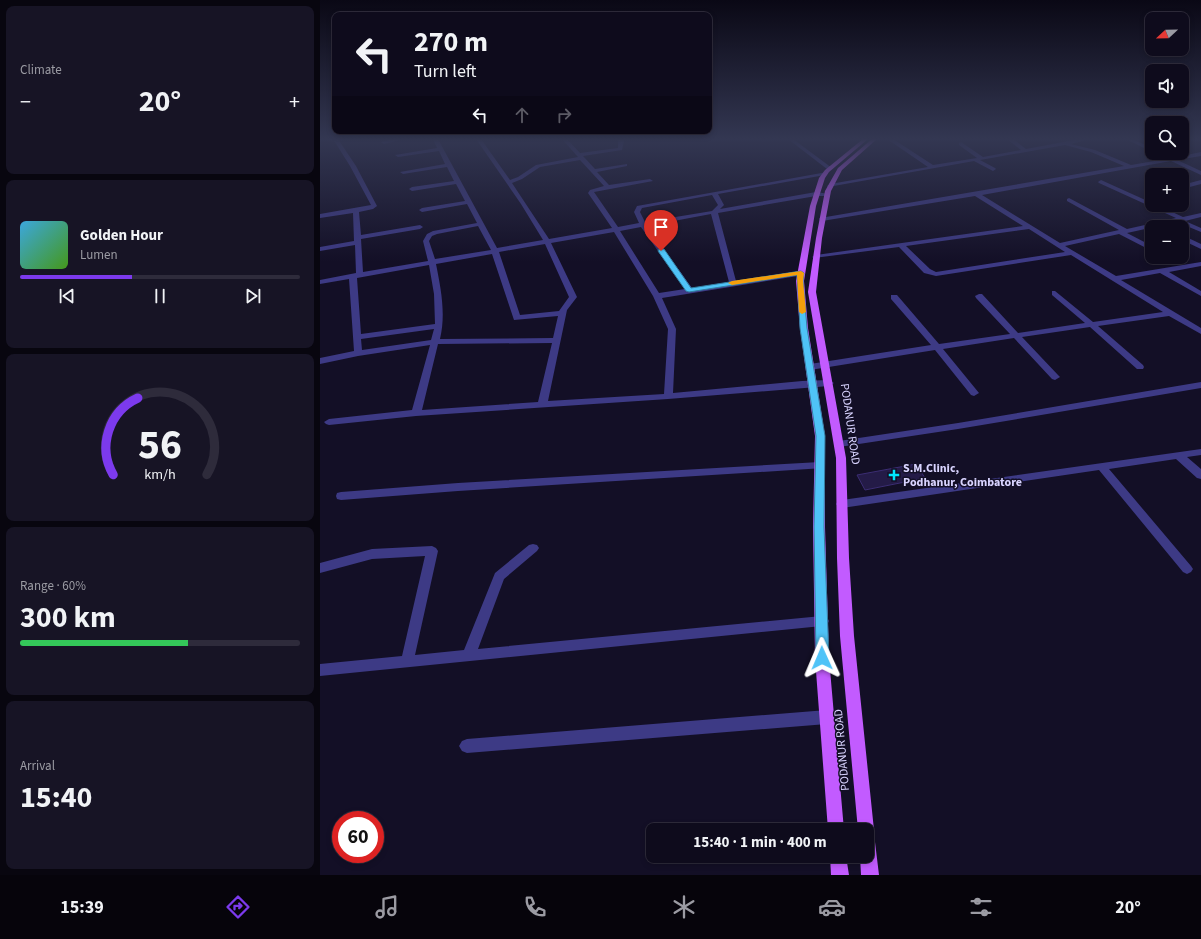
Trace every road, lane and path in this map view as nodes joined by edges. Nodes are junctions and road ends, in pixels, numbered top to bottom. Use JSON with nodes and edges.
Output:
{"nodes":[{"id":1,"x":360,"y":180,"type":"edge"},
{"id":2,"x":514,"y":180,"type":"edge"},
{"id":3,"x":601,"y":180,"type":"edge"},
{"id":4,"x":781,"y":180,"type":"edge"},
{"id":5,"x":823,"y":180,"type":"edge"},
{"id":6,"x":833,"y":180,"type":"edge"},
{"id":7,"x":877,"y":180,"type":"edge"},
{"id":8,"x":1057,"y":180,"type":"edge"},
{"id":9,"x":650,"y":181,"type":"dead end"},
{"id":10,"x":457,"y":182,"type":"joint"},
{"id":11,"x":508,"y":182,"type":"joint"},
{"id":12,"x":1101,"y":182,"type":"dead end"},
{"id":13,"x":1201,"y":182,"type":"edge"},
{"id":14,"x":1189,"y":185,"type":"edge"},
{"id":15,"x":607,"y":187,"type":"junction"},
{"id":16,"x":412,"y":189,"type":"dead end"},
{"id":17,"x":829,"y":191,"type":"junction"},
{"id":18,"x":712,"y":193,"type":"junction"},
{"id":19,"x":816,"y":194,"type":"junction"},
{"id":20,"x":976,"y":194,"type":"junction"},
{"id":21,"x":1069,"y":200,"type":"dead end"},
{"id":22,"x":468,"y":202,"type":"junction"},
{"id":23,"x":422,"y":210,"type":"dead end"},
{"id":24,"x":356,"y":211,"type":"junction"},
{"id":25,"x":714,"y":212,"type":"junction"},
{"id":26,"x":320,"y":216,"type":"edge"},
{"id":27,"x":1201,"y":216,"type":"edge"},
{"id":28,"x":822,"y":219,"type":"junction"},
{"id":29,"x":1180,"y":220,"type":"joint"},
{"id":30,"x":479,"y":224,"type":"junction"},
{"id":31,"x":1189,"y":224,"type":"edge"},
{"id":32,"x":643,"y":225,"type":"junction"},
{"id":33,"x":420,"y":227,"type":"dead end"},
{"id":34,"x":1029,"y":227,"type":"junction"},
{"id":35,"x":617,"y":229,"type":"junction"},
{"id":36,"x":1145,"y":229,"type":"edge"},
{"id":37,"x":1201,"y":230,"type":"edge"},
{"id":38,"x":1123,"y":232,"type":"junction"},
{"id":39,"x":358,"y":239,"type":"junction"},
{"id":40,"x":1189,"y":241,"type":"edge"},
{"id":41,"x":547,"y":242,"type":"junction"},
{"id":42,"x":901,"y":245,"type":"junction"},
{"id":43,"x":1058,"y":245,"type":"junction"},
{"id":44,"x":1145,"y":245,"type":"edge"},
{"id":45,"x":1201,"y":247,"type":"edge"},
{"id":46,"x":320,"y":249,"type":"edge"},
{"id":47,"x":495,"y":251,"type":"junction"},
{"id":48,"x":1070,"y":253,"type":"junction"},
{"id":49,"x":816,"y":257,"type":"junction"},
{"id":50,"x":432,"y":262,"type":"junction"},
{"id":51,"x":1201,"y":264,"type":"edge"},
{"id":52,"x":1162,"y":271,"type":"junction"},
{"id":53,"x":801,"y":273,"type":"junction"},
{"id":54,"x":357,"y":276,"type":"junction"},
{"id":55,"x":1114,"y":279,"type":"junction"},
{"id":56,"x":320,"y":282,"type":"edge"},
{"id":57,"x":733,"y":283,"type":"junction"},
{"id":58,"x":689,"y":290,"type":"junction"},
{"id":59,"x":1055,"y":293,"type":"dead end"},
{"id":60,"x":1201,"y":294,"type":"edge"},
{"id":61,"x":657,"y":296,"type":"junction"},
{"id":62,"x":979,"y":296,"type":"dead end"},
{"id":63,"x":894,"y":297,"type":"dead end"},
{"id":64,"x":563,"y":313,"type":"junction"},
{"id":65,"x":1171,"y":313,"type":"junction"},
{"id":66,"x":1091,"y":325,"type":"junction"},
{"id":67,"x":439,"y":326,"type":"junction"},
{"id":68,"x":1201,"y":332,"type":"edge"},
{"id":69,"x":1016,"y":336,"type":"junction"},
{"id":70,"x":357,"y":337,"type":"junction"},
{"id":71,"x":556,"y":340,"type":"junction"},
{"id":72,"x":434,"y":342,"type":"junction"},
{"id":73,"x":937,"y":347,"type":"junction"},
{"id":74,"x":358,"y":353,"type":"junction"},
{"id":75,"x":320,"y":361,"type":"edge"},
{"id":76,"x":824,"y":365,"type":"junction"},
{"id":77,"x":810,"y":367,"type":"junction"},
{"id":78,"x":1140,"y":368,"type":"dead end"},
{"id":79,"x":1055,"y":377,"type":"dead end"},
{"id":80,"x":829,"y":383,"type":"junction"},
{"id":81,"x":813,"y":384,"type":"junction"},
{"id":82,"x":1201,"y":385,"type":"edge"},
{"id":83,"x":974,"y":393,"type":"dead end"},
{"id":84,"x":668,"y":396,"type":"junction"},
{"id":85,"x":542,"y":404,"type":"junction"},
{"id":86,"x":416,"y":413,"type":"junction"},
{"id":87,"x":330,"y":422,"type":"dead end"},
{"id":88,"x":838,"y":444,"type":"junction"},
{"id":89,"x":1201,"y":452,"type":"edge"},
{"id":90,"x":1179,"y":456,"type":"junction"},
{"id":91,"x":820,"y":466,"type":"junction"},
{"id":92,"x":1102,"y":467,"type":"junction"},
{"id":93,"x":1201,"y":475,"type":"edge"},
{"id":94,"x":341,"y":496,"type":"dead end"},
{"id":95,"x":842,"y":504,"type":"junction"},
{"id":96,"x":533,"y":548,"type":"dead end"},
{"id":97,"x":320,"y":568,"type":"edge"},
{"id":98,"x":1187,"y":569,"type":"dead end"},
{"id":99,"x":822,"y":621,"type":"junction"},
{"id":100,"x":468,"y":656,"type":"junction"},
{"id":101,"x":407,"y":662,"type":"junction"},
{"id":102,"x":320,"y":670,"type":"edge"},
{"id":103,"x":827,"y":717,"type":"junction"},
{"id":104,"x":467,"y":746,"type":"dead end"},
{"id":105,"x":835,"y":823,"type":"edge"},
{"id":106,"x":865,"y":823,"type":"edge"},
{"id":107,"x":839,"y":863,"type":"edge"},
{"id":108,"x":869,"y":863,"type":"edge"},
{"id":109,"x":840,"y":875,"type":"edge"},
{"id":110,"x":870,"y":875,"type":"edge"}],
"edges":[{"from":1,"to":24,"type":"street"},
{"from":2,"to":11,"type":"street"},
{"from":3,"to":15,"type":"street"},
{"from":4,"to":18,"type":"street"},
{"from":5,"to":19,"type":"main road"},
{"from":6,"to":17,"type":"main road","name":"PODANUR ROAD"},
{"from":7,"to":17,"type":"street"},
{"from":8,"to":20,"type":"street"},
{"from":9,"to":15,"type":"street"},
{"from":10,"to":16,"type":"street"},
{"from":10,"to":22,"type":"street"},
{"from":11,"to":41,"type":"street"},
{"from":12,"to":29,"type":"street"},
{"from":13,"to":14,"type":"street"},
{"from":15,"to":35,"type":"street"},
{"from":17,"to":19,"type":"street"},
{"from":17,"to":28,"type":"main road","name":"PODANUR ROAD"},
{"from":18,"to":25,"type":"street"},
{"from":18,"to":32,"type":"street"},
{"from":19,"to":25,"type":"street"},
{"from":19,"to":53,"type":"main road"},
{"from":20,"to":28,"type":"street"},
{"from":20,"to":34,"type":"street"},
{"from":21,"to":38,"type":"street"},
{"from":22,"to":23,"type":"street"},
{"from":22,"to":30,"type":"street"},
{"from":24,"to":26,"type":"street"},
{"from":24,"to":39,"type":"street"},
{"from":25,"to":32,"type":"street"},
{"from":25,"to":57,"type":"street"},
{"from":27,"to":29,"type":"street"},
{"from":28,"to":49,"type":"main road","name":"PODANUR ROAD"},
{"from":30,"to":47,"type":"street"},
{"from":30,"to":50,"type":"street"},
{"from":31,"to":37,"type":"street"},
{"from":32,"to":35,"type":"street"},
{"from":32,"to":58,"type":"street"},
{"from":33,"to":39,"type":"street"},
{"from":34,"to":42,"type":"street"},
{"from":34,"to":43,"type":"street"},
{"from":35,"to":41,"type":"street"},
{"from":35,"to":61,"type":"street"},
{"from":36,"to":38,"type":"street"},
{"from":38,"to":43,"type":"street"},
{"from":38,"to":44,"type":"street"},
{"from":39,"to":46,"type":"street"},
{"from":39,"to":54,"type":"street"},
{"from":40,"to":45,"type":"street"},
{"from":41,"to":47,"type":"street"},
{"from":41,"to":64,"type":"street"},
{"from":42,"to":48,"type":"street"},
{"from":42,"to":49,"type":"street"},
{"from":43,"to":48,"type":"street"},
{"from":47,"to":50,"type":"street"},
{"from":47,"to":64,"type":"street"},
{"from":48,"to":55,"type":"street"},
{"from":49,"to":76,"type":"main road","name":"PODANUR ROAD"},
{"from":50,"to":54,"type":"street"},
{"from":50,"to":67,"type":"street"},
{"from":51,"to":52,"type":"street"},
{"from":52,"to":55,"type":"street"},
{"from":52,"to":60,"type":"street"},
{"from":53,"to":57,"type":"street"},
{"from":53,"to":77,"type":"main road"},
{"from":54,"to":56,"type":"street"},
{"from":54,"to":70,"type":"street"},
{"from":55,"to":65,"type":"street"},
{"from":57,"to":58,"type":"street"},
{"from":58,"to":61,"type":"street"},
{"from":59,"to":66,"type":"street"},
{"from":61,"to":84,"type":"street"},
{"from":62,"to":69,"type":"street"},
{"from":63,"to":73,"type":"street"},
{"from":64,"to":71,"type":"street"},
{"from":65,"to":66,"type":"street"},
{"from":65,"to":68,"type":"street"},
{"from":66,"to":69,"type":"street"},
{"from":66,"to":78,"type":"street"},
{"from":67,"to":70,"type":"street"},
{"from":67,"to":72,"type":"street"},
{"from":69,"to":73,"type":"street"},
{"from":69,"to":79,"type":"street"},
{"from":70,"to":74,"type":"street"},
{"from":71,"to":72,"type":"street"},
{"from":71,"to":85,"type":"street"},
{"from":72,"to":74,"type":"street"},
{"from":72,"to":86,"type":"street"},
{"from":73,"to":76,"type":"street"},
{"from":73,"to":83,"type":"street"},
{"from":74,"to":75,"type":"street"},
{"from":76,"to":77,"type":"street"},
{"from":76,"to":80,"type":"main road","name":"PODANUR ROAD"},
{"from":77,"to":81,"type":"main road"},
{"from":80,"to":81,"type":"street"},
{"from":80,"to":88,"type":"main road","name":"PODANUR ROAD"},
{"from":81,"to":84,"type":"street"},
{"from":81,"to":91,"type":"main road"},
{"from":82,"to":88,"type":"street"},
{"from":84,"to":85,"type":"street"},
{"from":85,"to":86,"type":"street"},
{"from":86,"to":87,"type":"street"},
{"from":88,"to":95,"type":"main road","name":"PODANUR ROAD"},
{"from":89,"to":90,"type":"street"},
{"from":90,"to":92,"type":"street"},
{"from":90,"to":93,"type":"street"},
{"from":91,"to":94,"type":"street"},
{"from":91,"to":99,"type":"main road"},
{"from":92,"to":95,"type":"street"},
{"from":92,"to":98,"type":"street"},
{"from":95,"to":106,"type":"main road","name":"PODANUR ROAD"},
{"from":96,"to":100,"type":"street"},
{"from":97,"to":101,"type":"street"},
{"from":99,"to":100,"type":"street"},
{"from":99,"to":103,"type":"main road"},
{"from":100,"to":101,"type":"street"},
{"from":101,"to":102,"type":"street"},
{"from":103,"to":104,"type":"street"},
{"from":103,"to":105,"type":"main road"},
{"from":107,"to":109,"type":"main road"},
{"from":108,"to":110,"type":"main road"}]}
